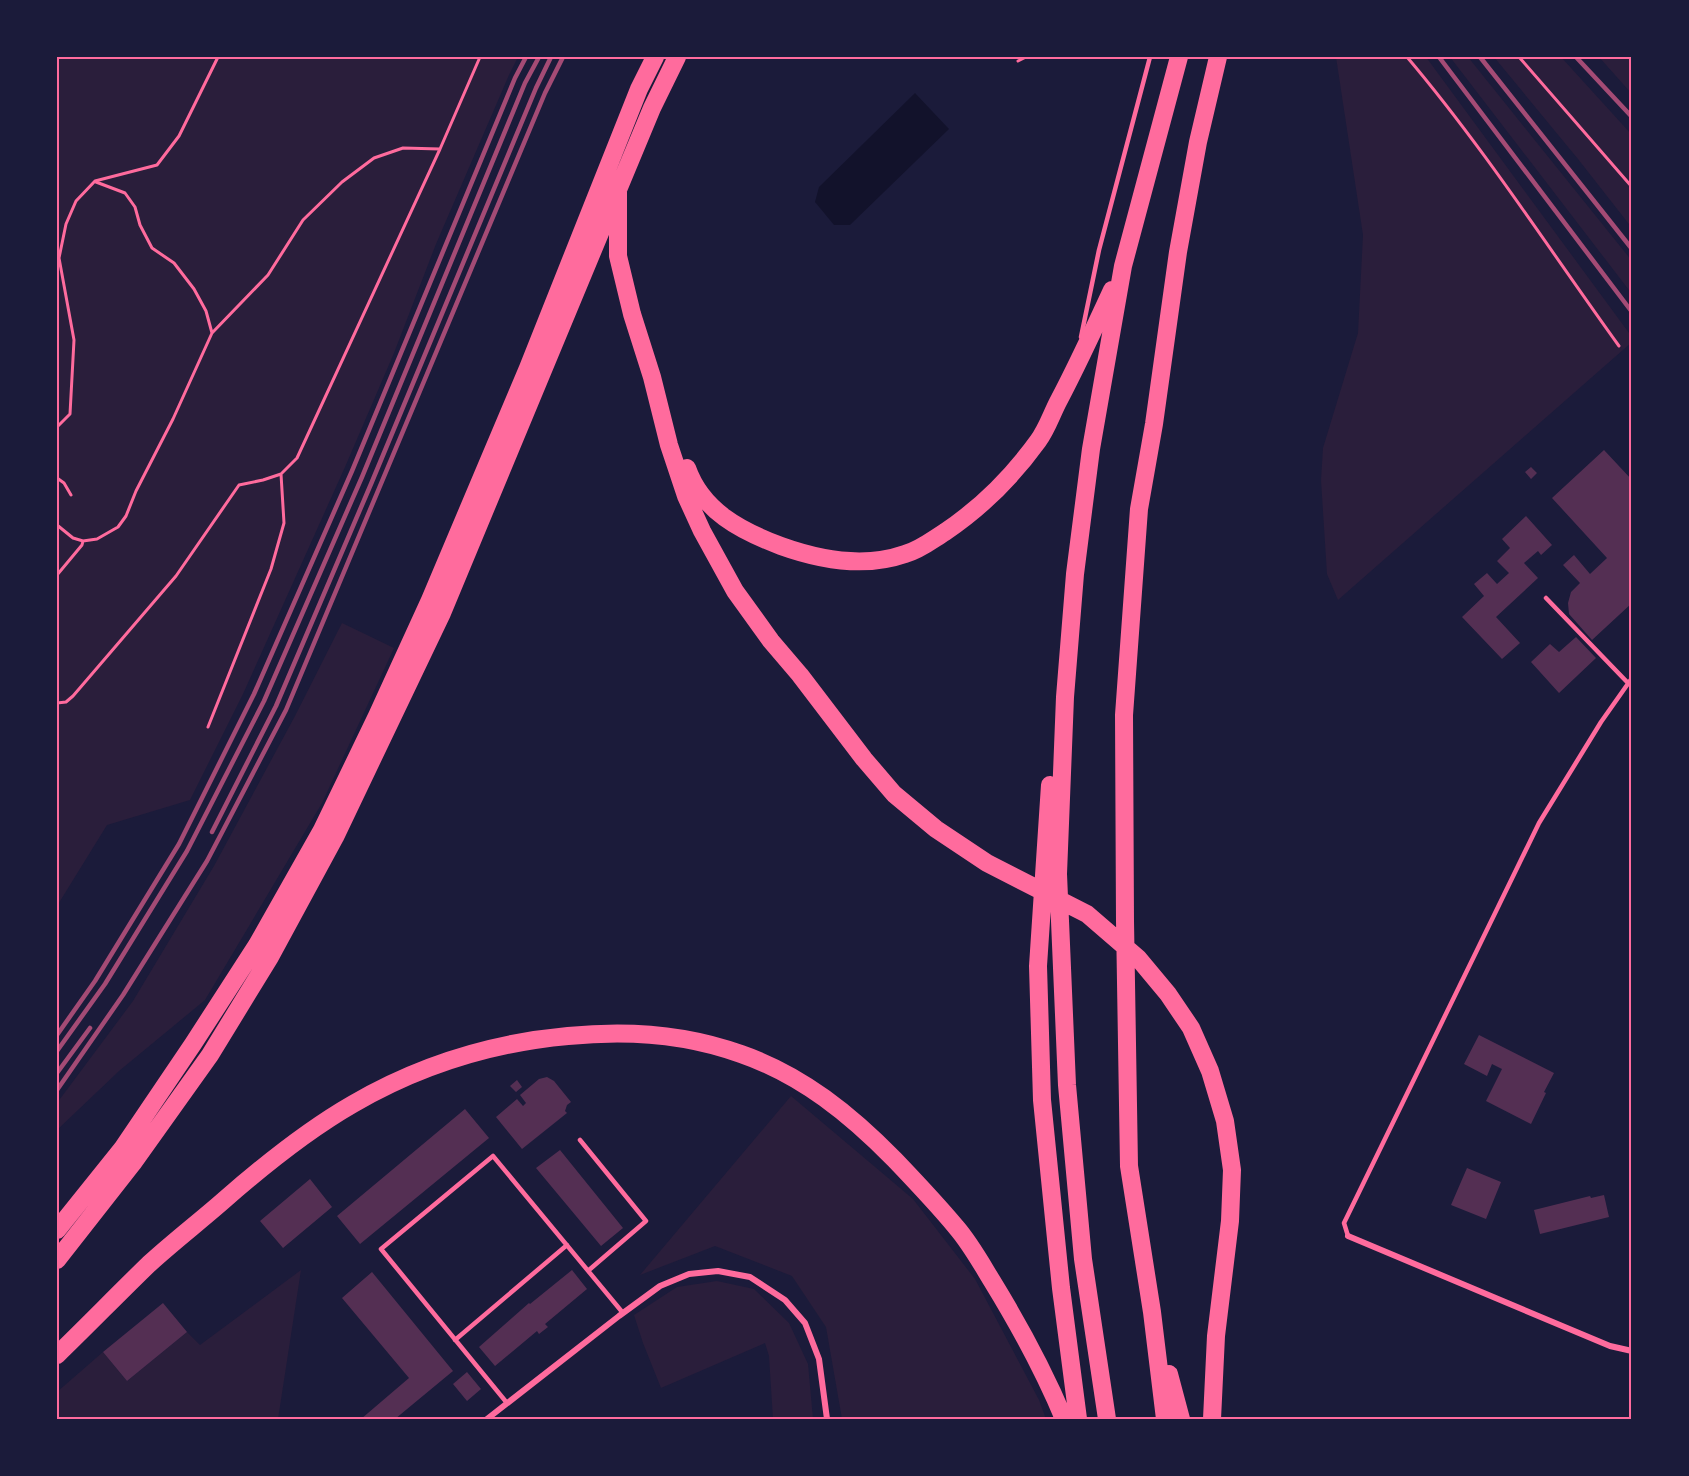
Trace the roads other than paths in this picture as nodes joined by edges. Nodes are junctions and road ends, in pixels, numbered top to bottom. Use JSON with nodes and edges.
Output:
{"nodes":[{"id":1,"x":655,"y":57,"type":"edge"},
{"id":2,"x":677,"y":57,"type":"edge"},
{"id":3,"x":1150,"y":57,"type":"edge"},
{"id":4,"x":1179,"y":57,"type":"edge"},
{"id":5,"x":1218,"y":57,"type":"edge"},
{"id":6,"x":618,"y":189,"type":"junction"},
{"id":7,"x":1123,"y":266,"type":"junction"},
{"id":8,"x":1074,"y":370,"type":"junction"},
{"id":9,"x":662,"y":404,"type":"junction"},
{"id":10,"x":1546,"y":598,"type":"dead end"},
{"id":11,"x":1630,"y":681,"type":"edge"},
{"id":12,"x":1065,"y":698,"type":"junction"},
{"id":13,"x":580,"y":1140,"type":"dead end"},
{"id":14,"x":57,"y":1230,"type":"edge"},
{"id":15,"x":1348,"y":1236,"type":"joint"},
{"id":16,"x":567,"y":1245,"type":"junction"},
{"id":17,"x":57,"y":1260,"type":"edge"},
{"id":18,"x":589,"y":1270,"type":"junction"},
{"id":19,"x":623,"y":1312,"type":"junction"},
{"id":20,"x":1152,"y":1312,"type":"junction"},
{"id":21,"x":455,"y":1340,"type":"junction"},
{"id":22,"x":1632,"y":1351,"type":"edge"},
{"id":23,"x":57,"y":1356,"type":"edge"},
{"id":24,"x":507,"y":1403,"type":"junction"},
{"id":25,"x":487,"y":1419,"type":"edge"},
{"id":26,"x":827,"y":1419,"type":"edge"},
{"id":27,"x":1064,"y":1419,"type":"edge"},
{"id":28,"x":1078,"y":1419,"type":"edge"},
{"id":29,"x":1107,"y":1419,"type":"edge"},
{"id":30,"x":1165,"y":1419,"type":"edge"},
{"id":31,"x":1181,"y":1419,"type":"edge"},
{"id":32,"x":1212,"y":1419,"type":"edge"}],
"edges":[{"from":1,"to":14,"type":"highway"},
{"from":2,"to":6,"type":"highway"},
{"from":3,"to":8,"type":"lane"},
{"from":4,"to":7,"type":"highway"},
{"from":5,"to":20,"type":"highway"},
{"from":6,"to":9,"type":"highway"},
{"from":6,"to":17,"type":"highway"},
{"from":7,"to":8,"type":"highway"},
{"from":7,"to":12,"type":"highway"},
{"from":8,"to":9,"type":"highway"},
{"from":9,"to":32,"type":"highway"},
{"from":10,"to":11,"type":"lane"},
{"from":11,"to":15,"type":"lane"},
{"from":12,"to":28,"type":"highway"},
{"from":12,"to":29,"type":"highway"},
{"from":13,"to":18,"type":"lane"},
{"from":15,"to":22,"type":"street"},
{"from":16,"to":18,"type":"lane"},
{"from":16,"to":21,"type":"lane"},
{"from":16,"to":21,"type":"lane"},
{"from":18,"to":19,"type":"lane"},
{"from":19,"to":24,"type":"street"},
{"from":19,"to":26,"type":"street"},
{"from":20,"to":30,"type":"highway"},
{"from":20,"to":31,"type":"highway"},
{"from":21,"to":24,"type":"lane"},
{"from":23,"to":27,"type":"highway"},
{"from":24,"to":25,"type":"street"}]}
